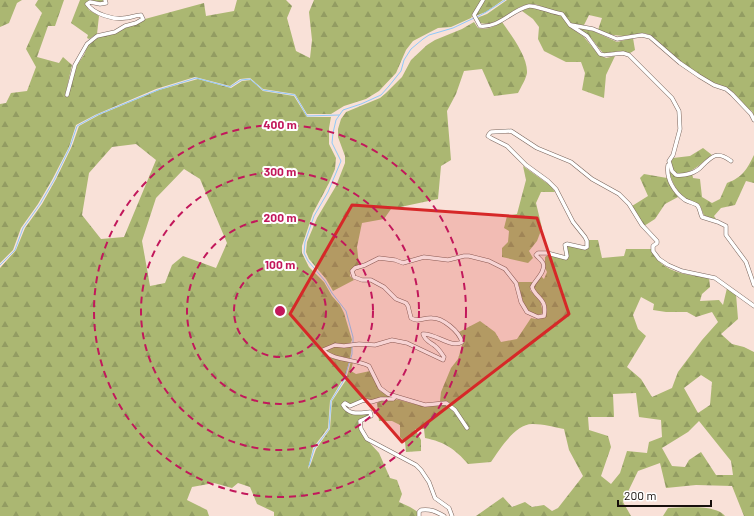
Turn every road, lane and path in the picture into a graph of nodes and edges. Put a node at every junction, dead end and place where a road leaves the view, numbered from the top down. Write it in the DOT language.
graph roads {
  1 [pos="105,0"];
  2 [pos="483,0"];
  3 [pos="570,25"];
  4 [pos="67,95"];
  5 [pos="754,120"];
  6 [pos="731,161"];
  7 [pos="669,162"];
  8 [pos="754,284"];
  9 [pos="754,306"];
  10 [pos="395,397"];
  11 [pos="467,428"];
  12 [pos="419,516"];
  13 [pos="444,516"];
  14 [pos="452,516"];
  1 -- 4 [label="street"];
  2 -- 3 [label="street"];
  3 -- 5 [label="street"];
  3 -- 7 [label="street"];
  6 -- 7 [label="street"];
  7 -- 8 [label="street"];
  9 -- 10 [label="street"];
  10 -- 11 [label="street"];
  10 -- 14 [label="street"];
  12 -- 13 [label="street"];
}
